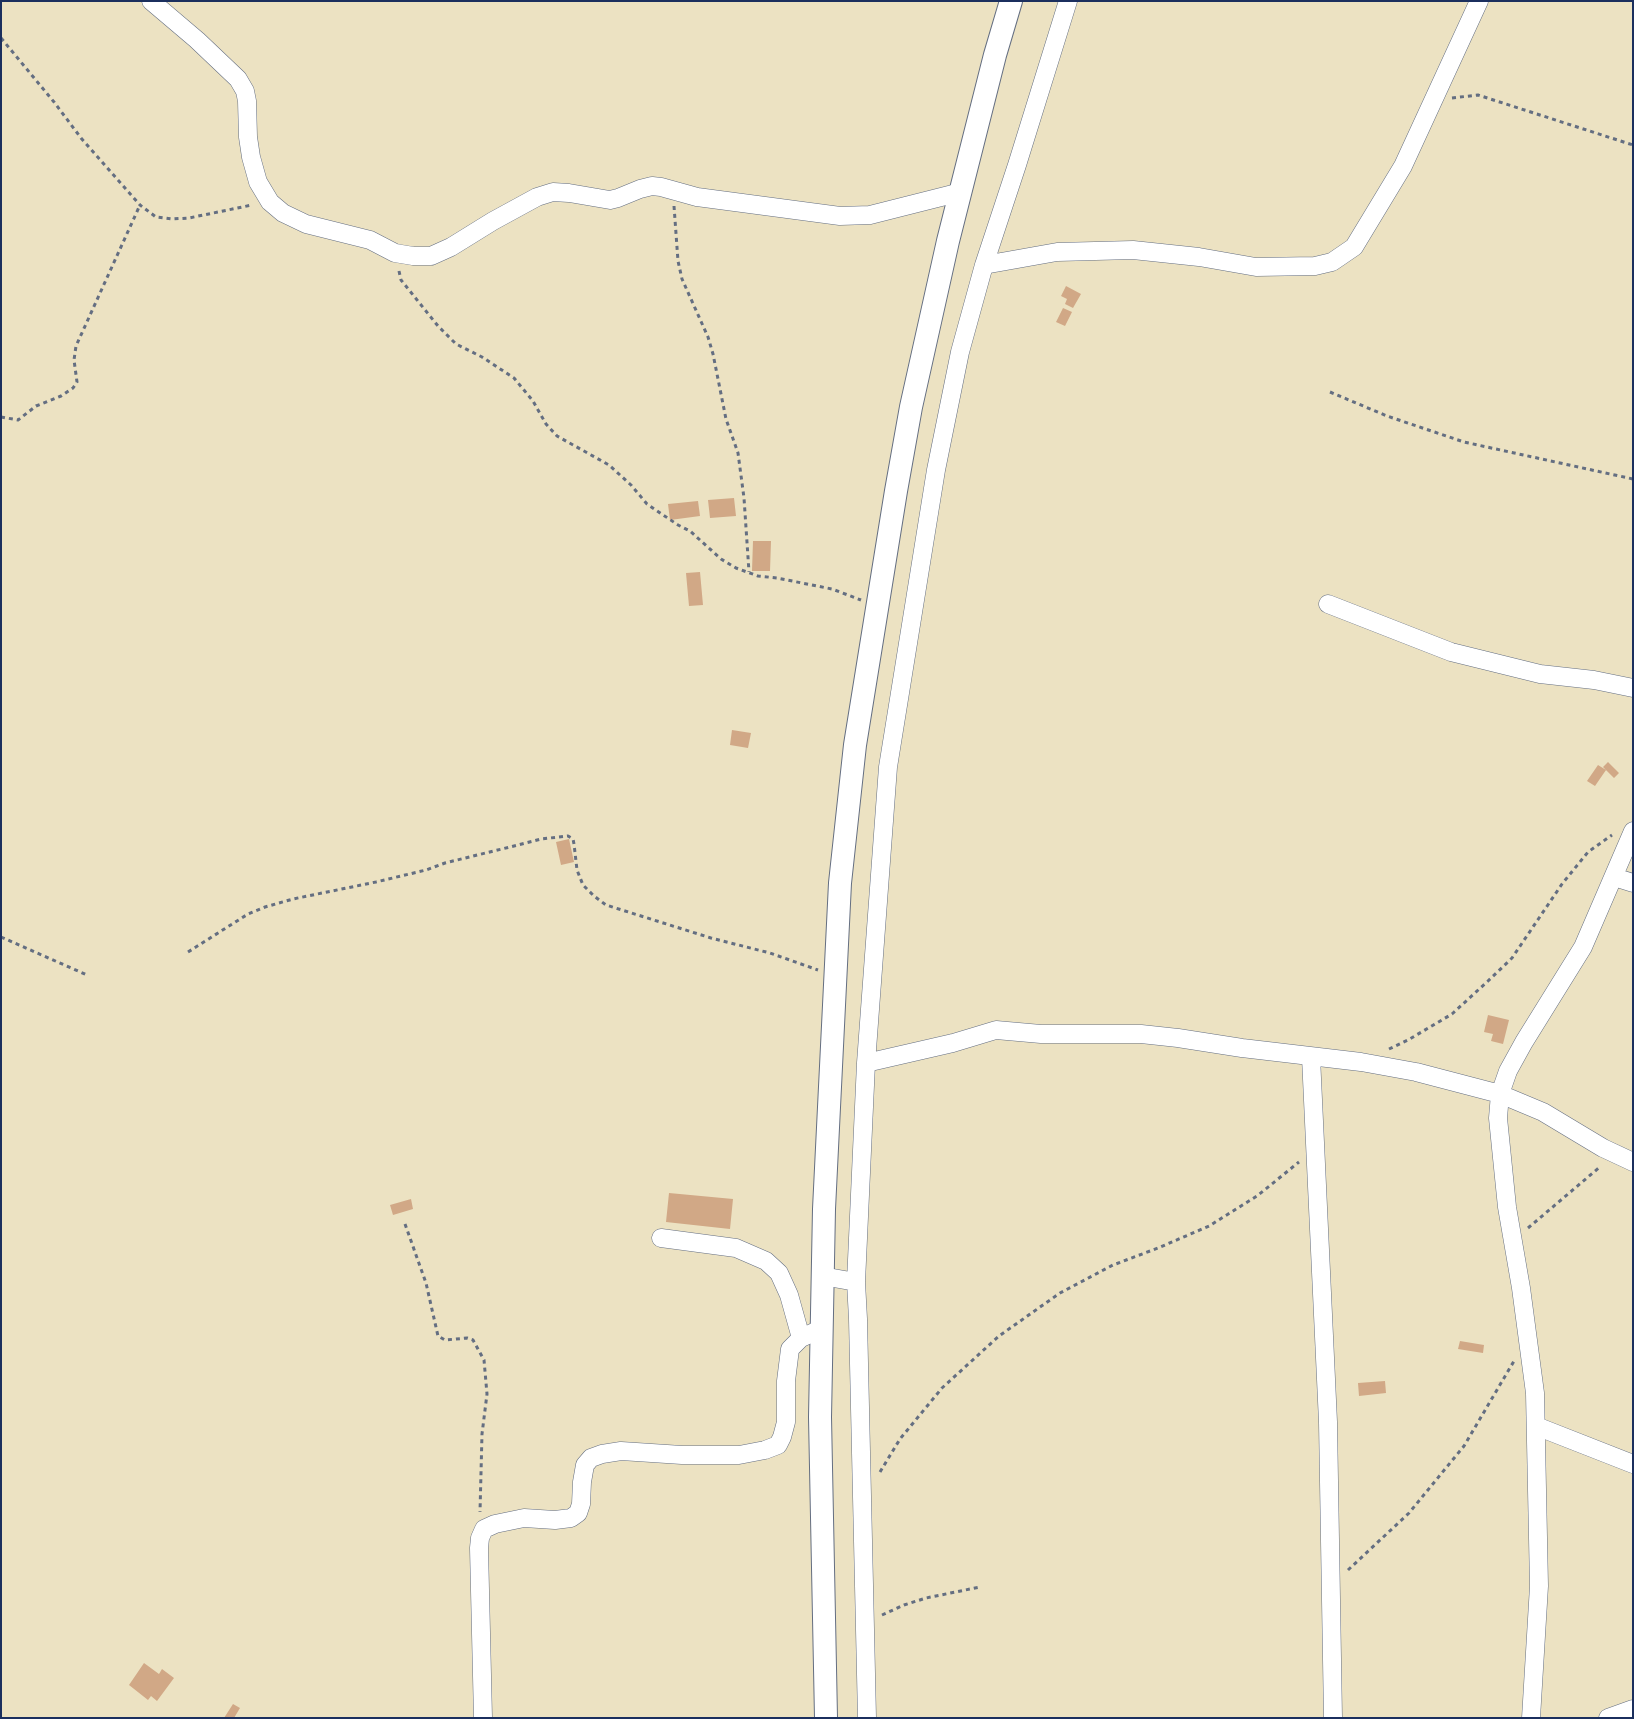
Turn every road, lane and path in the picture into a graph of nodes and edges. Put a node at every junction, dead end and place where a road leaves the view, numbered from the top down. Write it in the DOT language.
graph roads {
  1 [pos="151,1"];
  2 [pos="1011,1"];
  3 [pos="1068,1"];
  4 [pos="1479,1"];
  5 [pos="1,38"];
  6 [pos="1432,101"];
  7 [pos="1633,145"];
  8 [pos="671,189"];
  9 [pos="961,192"];
  10 [pos="270,202"];
  11 [pos="140,205"];
  12 [pos="395,253"];
  13 [pos="984,265"];
  14 [pos="1330,392"];
  15 [pos="1,417"];
  16 [pos="1633,479"];
  17 [pos="748,572"];
  18 [pos="1328,604"];
  19 [pos="878,606"];
  20 [pos="1633,688"];
  21 [pos="1626,831"];
  22 [pos="1614,877"];
  23 [pos="1633,883"];
  24 [pos="1,937"];
  25 [pos="188,952"];
  26 [pos="88,975"];
  27 [pos="835,976"];
  28 [pos="1311,1057"];
  29 [pos="1362,1062"];
  30 [pos="866,1063"];
  31 [pos="1500,1094"];
  32 [pos="1315,1149"];
  33 [pos="1615,1154"];
  34 [pos="1633,1162"];
  35 [pos="405,1224"];
  36 [pos="661,1238"];
  37 [pos="1513,1242"];
  38 [pos="822,1276"];
  39 [pos="856,1282"];
  40 [pos="811,1334"];
  41 [pos="1528,1336"];
  42 [pos="1536,1426"];
  43 [pos="1633,1464"];
  44 [pos="862,1500"];
  45 [pos="479,1520"];
  46 [pos="980,1586"];
  47 [pos="1331,1586"];
  48 [pos="865,1622"];
  49 [pos="1633,1708"];
  50 [pos="483,1718"];
  51 [pos="826,1718"];
  52 [pos="867,1718"];
  53 [pos="1333,1718"];
  54 [pos="1531,1718"];
  55 [pos="1608,1718"];
  1 -- 10 [label="street"];
  2 -- 9 [label="main road"];
  3 -- 13 [label="street"];
  4 -- 6 [label="street"];
  5 -- 11 [label="path"];
  6 -- 7 [label="path"];
  6 -- 13 [label="street"];
  8 -- 9 [label="street"];
  8 -- 12 [label="street"];
  8 -- 17 [label="path"];
  9 -- 19 [label="main road"];
  10 -- 11 [label="path"];
  10 -- 12 [label="street"];
  11 -- 15 [label="path"];
  12 -- 17 [label="path"];
  13 -- 30 [label="street"];
  14 -- 16 [label="path"];
  17 -- 19 [label="path"];
  18 -- 20 [label="street"];
  19 -- 27 [label="main road"];
  21 -- 22 [label="street"];
  21 -- 29 [label="path"];
  22 -- 23 [label="street"];
  22 -- 31 [label="street"];
  24 -- 26 [label="path"];
  25 -- 27 [label="path"];
  27 -- 38 [label="main road"];
  28 -- 29 [label="street"];
  28 -- 30 [label="street"];
  28 -- 32 [label="street"];
  29 -- 31 [label="street"];
  30 -- 39 [label="street"];
  31 -- 33 [label="street"];
  31 -- 37 [label="street"];
  32 -- 44 [label="path"];
  32 -- 47 [label="street"];
  33 -- 34 [label="street"];
  33 -- 37 [label="path"];
  35 -- 45 [label="path"];
  36 -- 40 [label="street"];
  37 -- 41 [label="street"];
  38 -- 39 [label="street"];
  38 -- 40 [label="main road"];
  39 -- 44 [label="street"];
  40 -- 50 [label="street"];
  40 -- 51 [label="main road"];
  41 -- 42 [label="street"];
  41 -- 47 [label="path"];
  42 -- 43 [label="street"];
  42 -- 54 [label="street"];
  44 -- 48 [label="street"];
  46 -- 48 [label="path"];
  47 -- 53 [label="street"];
  48 -- 52 [label="street"];
  49 -- 55 [label="street"];
}
